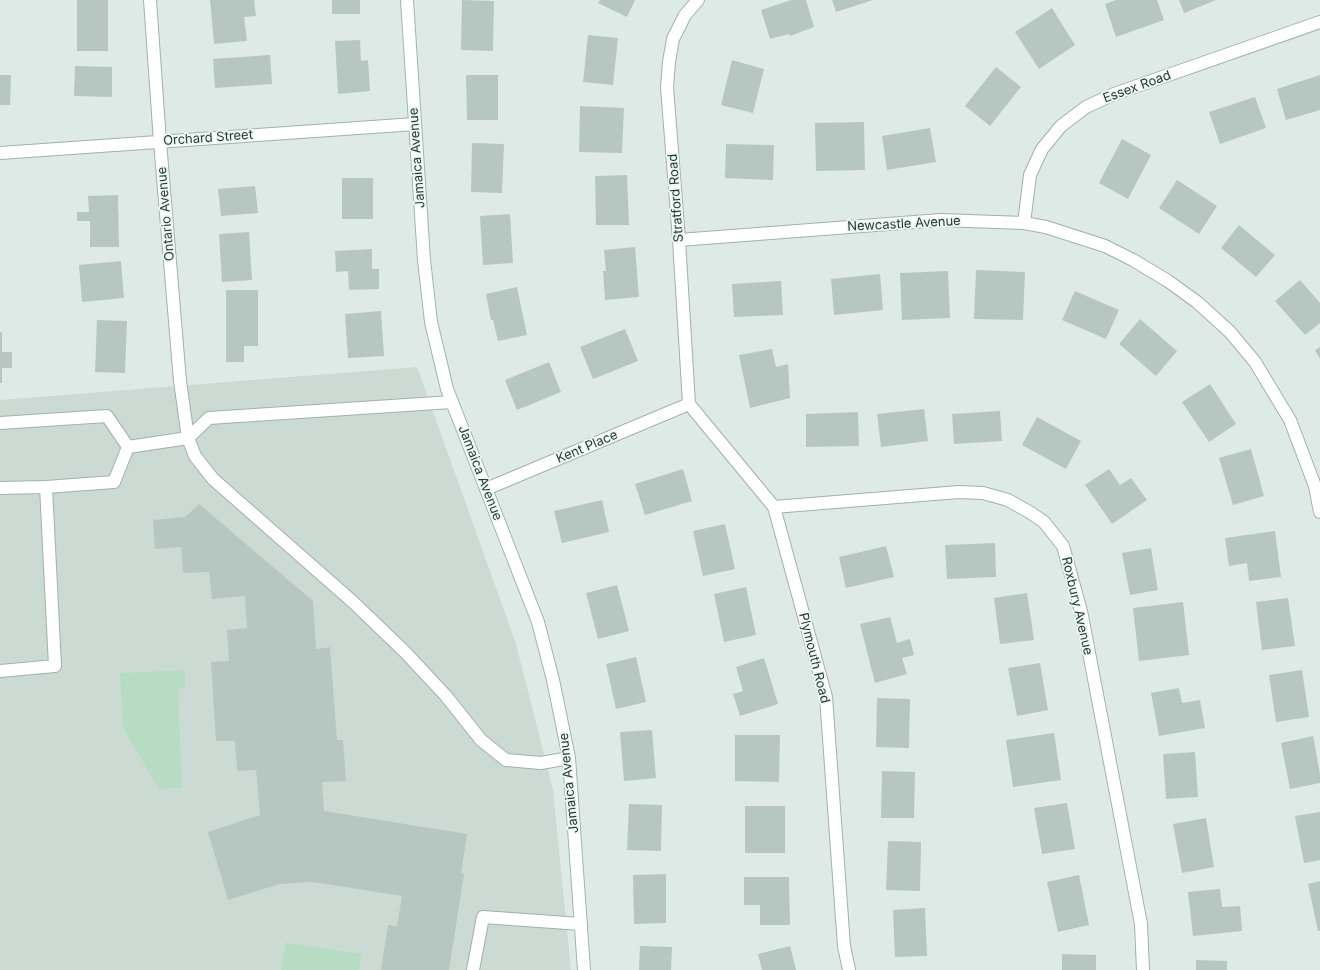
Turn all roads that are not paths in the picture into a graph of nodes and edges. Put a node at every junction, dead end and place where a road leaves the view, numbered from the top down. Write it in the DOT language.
graph roads {
  1 [pos="150,0"];
  2 [pos="407,0"];
  3 [pos="698,0"];
  4 [pos="1320,22"];
  5 [pos="415,124"];
  6 [pos="160,142"];
  7 [pos="0,153"];
  8 [pos="1024,223"];
  9 [pos="679,240"];
  10 [pos="452,402"];
  11 [pos="689,404"];
  12 [pos="0,422"];
  13 [pos="188,438"];
  14 [pos="128,447"];
  15 [pos="46,487"];
  16 [pos="0,488"];
  17 [pos="486,489"];
  18 [pos="774,507"];
  19 [pos="1320,512"];
  20 [pos="0,670"];
  21 [pos="569,758"];
  22 [pos="581,924"];
  23 [pos="473,970"];
  24 [pos="584,970"];
  25 [pos="848,970"];
  26 [pos="1143,970"];
  1 -- 6 [label="street, Ontario Avenue"];
  2 -- 5 [label="street, Jamaica Avenue"];
  3 -- 9 [label="street, Stratford Road"];
  4 -- 8 [label="street, Essex Road"];
  5 -- 6 [label="street, Orchard Street"];
  5 -- 10 [label="street, Jamaica Avenue"];
  6 -- 7 [label="street, Orchard Street"];
  6 -- 13 [label="street, Ontario Avenue"];
  8 -- 9 [label="street, Newcastle Avenue"];
  8 -- 19 [label="street, Newcastle Avenue"];
  9 -- 11 [label="street, Stratford Road"];
  10 -- 13 [label="street"];
  10 -- 17 [label="street, Jamaica Avenue"];
  11 -- 17 [label="street, Kent Place"];
  11 -- 18 [label="street, Plymouth Road"];
  12 -- 14 [label="street"];
  13 -- 14 [label="street"];
  13 -- 21 [label="street, Ontario Avenue"];
  14 -- 15 [label="street"];
  15 -- 16 [label="street"];
  15 -- 20 [label="street"];
  17 -- 21 [label="street, Jamaica Avenue"];
  18 -- 25 [label="street, Plymouth Road"];
  18 -- 26 [label="street, Roxbury Avenue"];
  21 -- 22 [label="street, Jamaica Avenue"];
  22 -- 23 [label="street"];
  22 -- 24 [label="street, Jamaica Avenue"];
}
